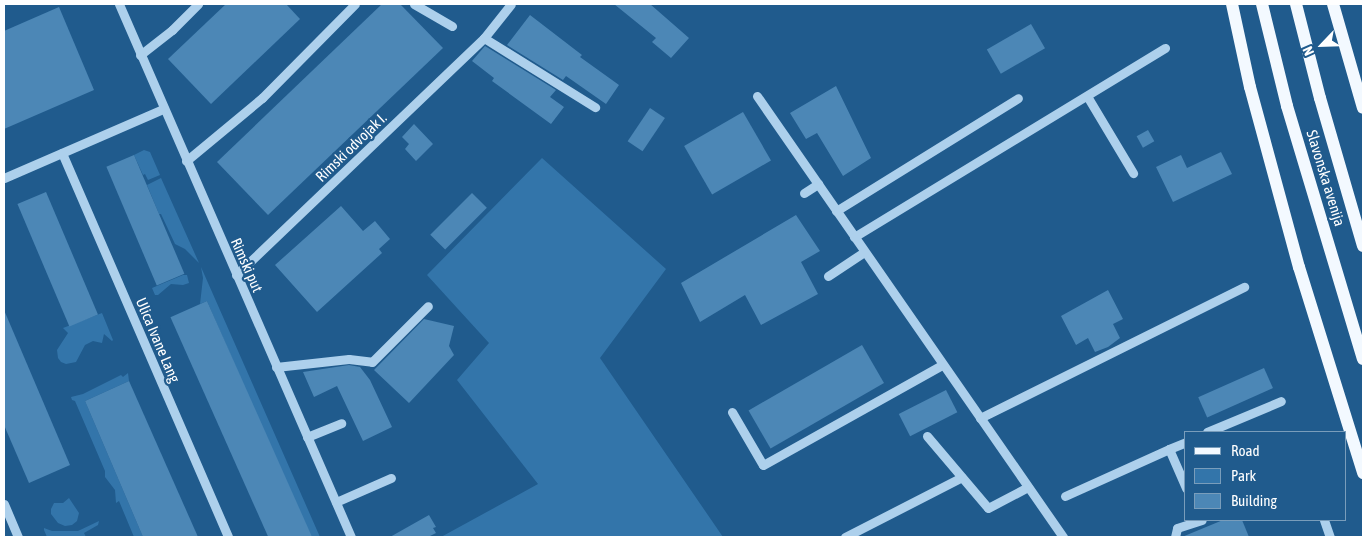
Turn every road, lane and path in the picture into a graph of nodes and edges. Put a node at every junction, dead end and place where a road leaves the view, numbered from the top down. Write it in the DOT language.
graph roads {
  1 [pos="119,4"];
  2 [pos="198,4"];
  3 [pos="355,4"];
  4 [pos="414,4"];
  5 [pos="512,4"];
  6 [pos="1232,4"];
  7 [pos="1262,4"];
  8 [pos="1296,4"];
  9 [pos="1333,4"];
  10 [pos="452,26"];
  11 [pos="484,38"];
  12 [pos="1165,48"];
  13 [pos="140,55"];
  14 [pos="757,96"];
  15 [pos="1087,96"];
  16 [pos="1018,98"];
  17 [pos="595,107"];
  18 [pos="1363,108"];
  19 [pos="163,109"];
  20 [pos="62,153"];
  21 [pos="186,161"];
  22 [pos="1133,173"];
  23 [pos="4,178"];
  24 [pos="818,184"];
  25 [pos="804,193"];
  26 [pos="836,211"];
  27 [pos="854,237"];
  28 [pos="1363,246"];
  29 [pos="864,252"];
  30 [pos="236,276"];
  31 [pos="828,276"];
  32 [pos="1244,287"];
  33 [pos="428,306"];
  34 [pos="1363,360"];
  35 [pos="942,365"];
  36 [pos="276,367"];
  37 [pos="1281,400"];
  38 [pos="732,412"];
  39 [pos="980,418"];
  40 [pos="341,423"];
  41 [pos="1209,431"];
  42 [pos="927,436"];
  43 [pos="307,437"];
  44 [pos="1184,443"];
  45 [pos="1169,449"];
  46 [pos="1363,473"];
  47 [pos="962,477"];
  48 [pos="390,478"];
  49 [pos="1184,483"];
  50 [pos="1028,487"];
  51 [pos="1065,496"];
  52 [pos="336,502"];
  53 [pos="4,504"];
  54 [pos="1197,521"];
  55 [pos="1324,521"];
  56 [pos="18,537"];
  57 [pos="228,537"];
  58 [pos="351,537"];
  59 [pos="846,537"];
  60 [pos="1062,537"];
  61 [pos="1175,537"];
  62 [pos="1330,537"];
  1 -- 13 [label="street, Rimski put"];
  2 -- 13 [label="street"];
  3 -- 21 [label="street"];
  4 -- 10 [label="street"];
  5 -- 11 [label="street, Rimski odvojak I."];
  6 -- 46 [label="main road"];
  7 -- 34 [label="main road, Slavonska avenija"];
  8 -- 28 [label="main road, Slavonska avenija"];
  9 -- 18 [label="main road"];
  11 -- 17 [label="street"];
  11 -- 30 [label="street, Rimski odvojak I."];
  12 -- 15 [label="street"];
  13 -- 19 [label="street, Rimski put"];
  14 -- 24 [label="street"];
  15 -- 22 [label="street"];
  15 -- 27 [label="street"];
  16 -- 26 [label="street"];
  19 -- 20 [label="street"];
  19 -- 21 [label="street, Rimski put"];
  20 -- 23 [label="street"];
  20 -- 57 [label="street, Ulica Ivane Lang"];
  21 -- 30 [label="street, Rimski put"];
  24 -- 25 [label="street"];
  24 -- 26 [label="street"];
  26 -- 27 [label="street"];
  27 -- 29 [label="street"];
  29 -- 31 [label="street"];
  29 -- 35 [label="street"];
  30 -- 36 [label="street, Rimski put"];
  32 -- 39 [label="street"];
  33 -- 36 [label="street"];
  35 -- 38 [label="street"];
  35 -- 39 [label="street"];
  36 -- 43 [label="street, Rimski put"];
  37 -- 41 [label="street"];
  39 -- 50 [label="street"];
  40 -- 43 [label="street"];
  42 -- 47 [label="street"];
  43 -- 52 [label="street, Rimski put"];
  44 -- 45 [label="street"];
  45 -- 49 [label="street"];
  45 -- 51 [label="street"];
  47 -- 50 [label="street"];
  47 -- 59 [label="street"];
  48 -- 52 [label="street"];
  50 -- 60 [label="street"];
  52 -- 58 [label="street, Rimski put"];
  53 -- 56 [label="street"];
  54 -- 61 [label="street"];
  55 -- 62 [label="street"];
}
